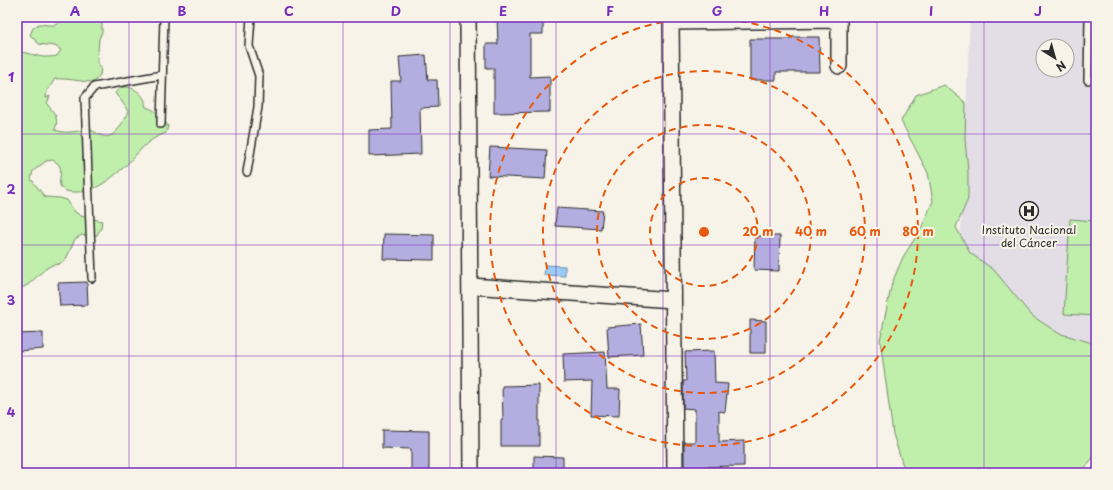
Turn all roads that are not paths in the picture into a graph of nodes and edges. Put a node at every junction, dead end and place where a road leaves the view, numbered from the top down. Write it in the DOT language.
graph roads {
  1 [pos="164,17"];
  2 [pos="251,17"];
  3 [pos="468,17"];
  4 [pos="1089,17"];
  5 [pos="671,19"];
  6 [pos="839,19"];
  7 [pos="839,66"];
  8 [pos="162,75"];
  9 [pos="1088,80"];
  10 [pos="161,124"];
  11 [pos="247,172"];
  12 [pos="92,278"];
  13 [pos="470,286"];
  14 [pos="673,300"];
  15 [pos="471,473"];
  16 [pos="675,473"];
  1 -- 8 [label="lane"];
  2 -- 11 [label="lane"];
  3 -- 13 [label="street"];
  4 -- 9 [label="lane"];
  5 -- 6 [label="street"];
  5 -- 14 [label="street"];
  6 -- 7 [label="street"];
  8 -- 10 [label="lane"];
  8 -- 12 [label="lane"];
  13 -- 14 [label="street"];
  13 -- 15 [label="street"];
  14 -- 16 [label="street"];
}
